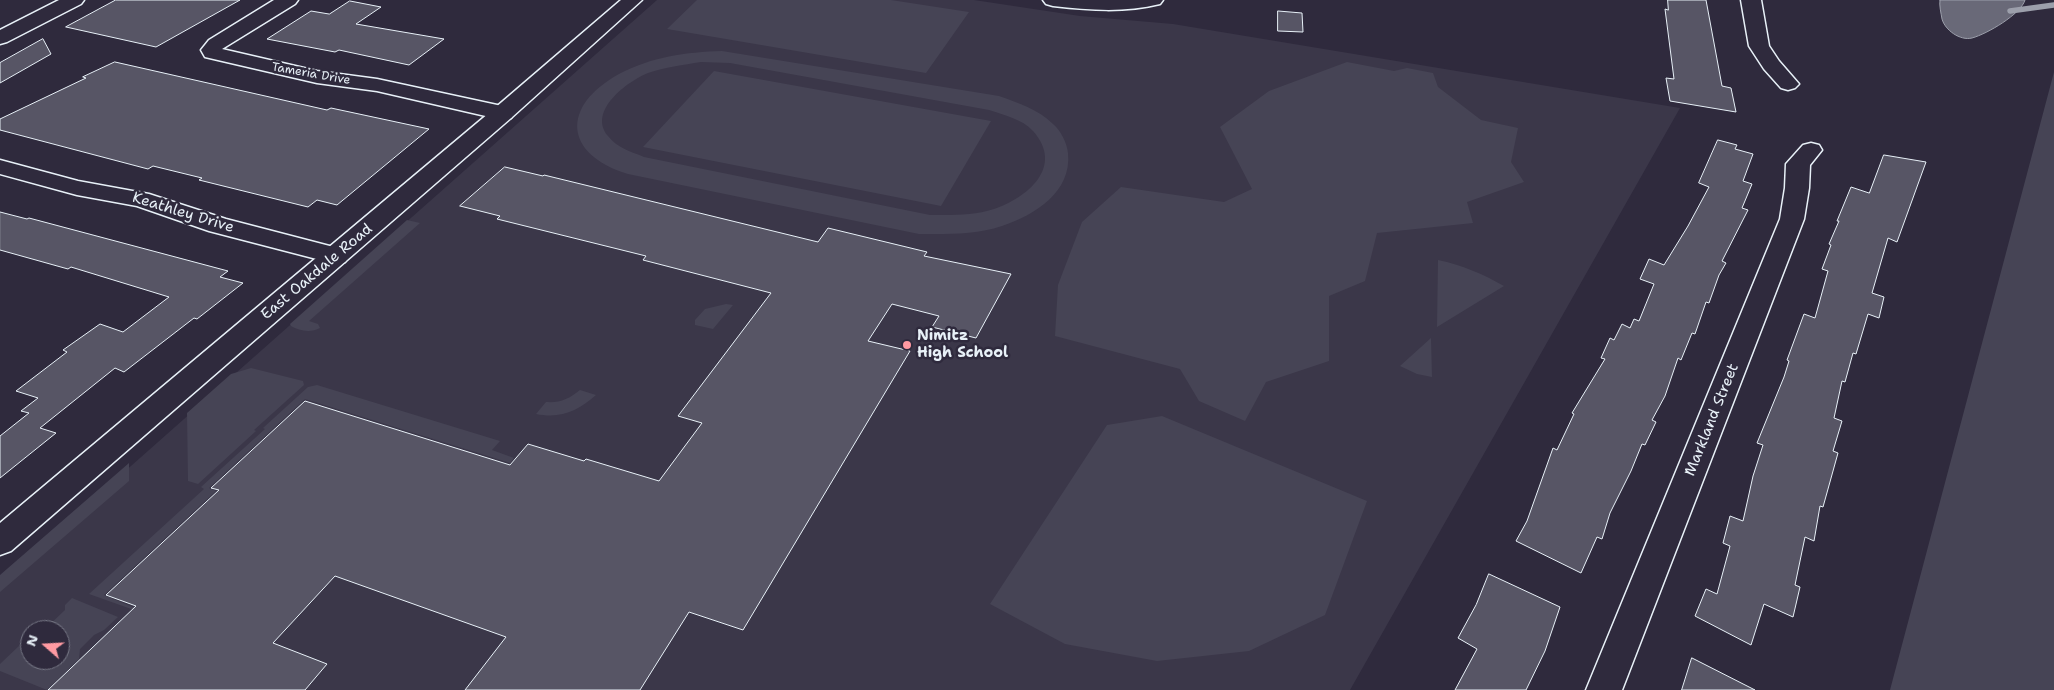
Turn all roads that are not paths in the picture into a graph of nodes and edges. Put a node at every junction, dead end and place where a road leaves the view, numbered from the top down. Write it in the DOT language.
graph roads {
  1 [pos="74,0"];
  2 [pos="288,0"];
  3 [pos="632,0"];
  4 [pos="1053,0"];
  5 [pos="1153,0"];
  6 [pos="1751,0"];
  7 [pos="0,38"];
  8 [pos="1788,84"];
  9 [pos="503,113"];
  10 [pos="1811,150"];
  11 [pos="0,167"];
  12 [pos="336,256"];
  13 [pos="0,542"];
  14 [pos="1604,690"];
  1 -- 7 [label="street"];
  2 -- 9 [label="street, Tameria Drive"];
  3 -- 9 [label="street, East Oakdale Road"];
  4 -- 5 [label="street"];
  6 -- 8 [label="street"];
  9 -- 12 [label="street, East Oakdale Road"];
  10 -- 14 [label="street, Markland Street"];
  11 -- 12 [label="street, Keathley Drive"];
  12 -- 13 [label="street, East Oakdale Road"];
}
